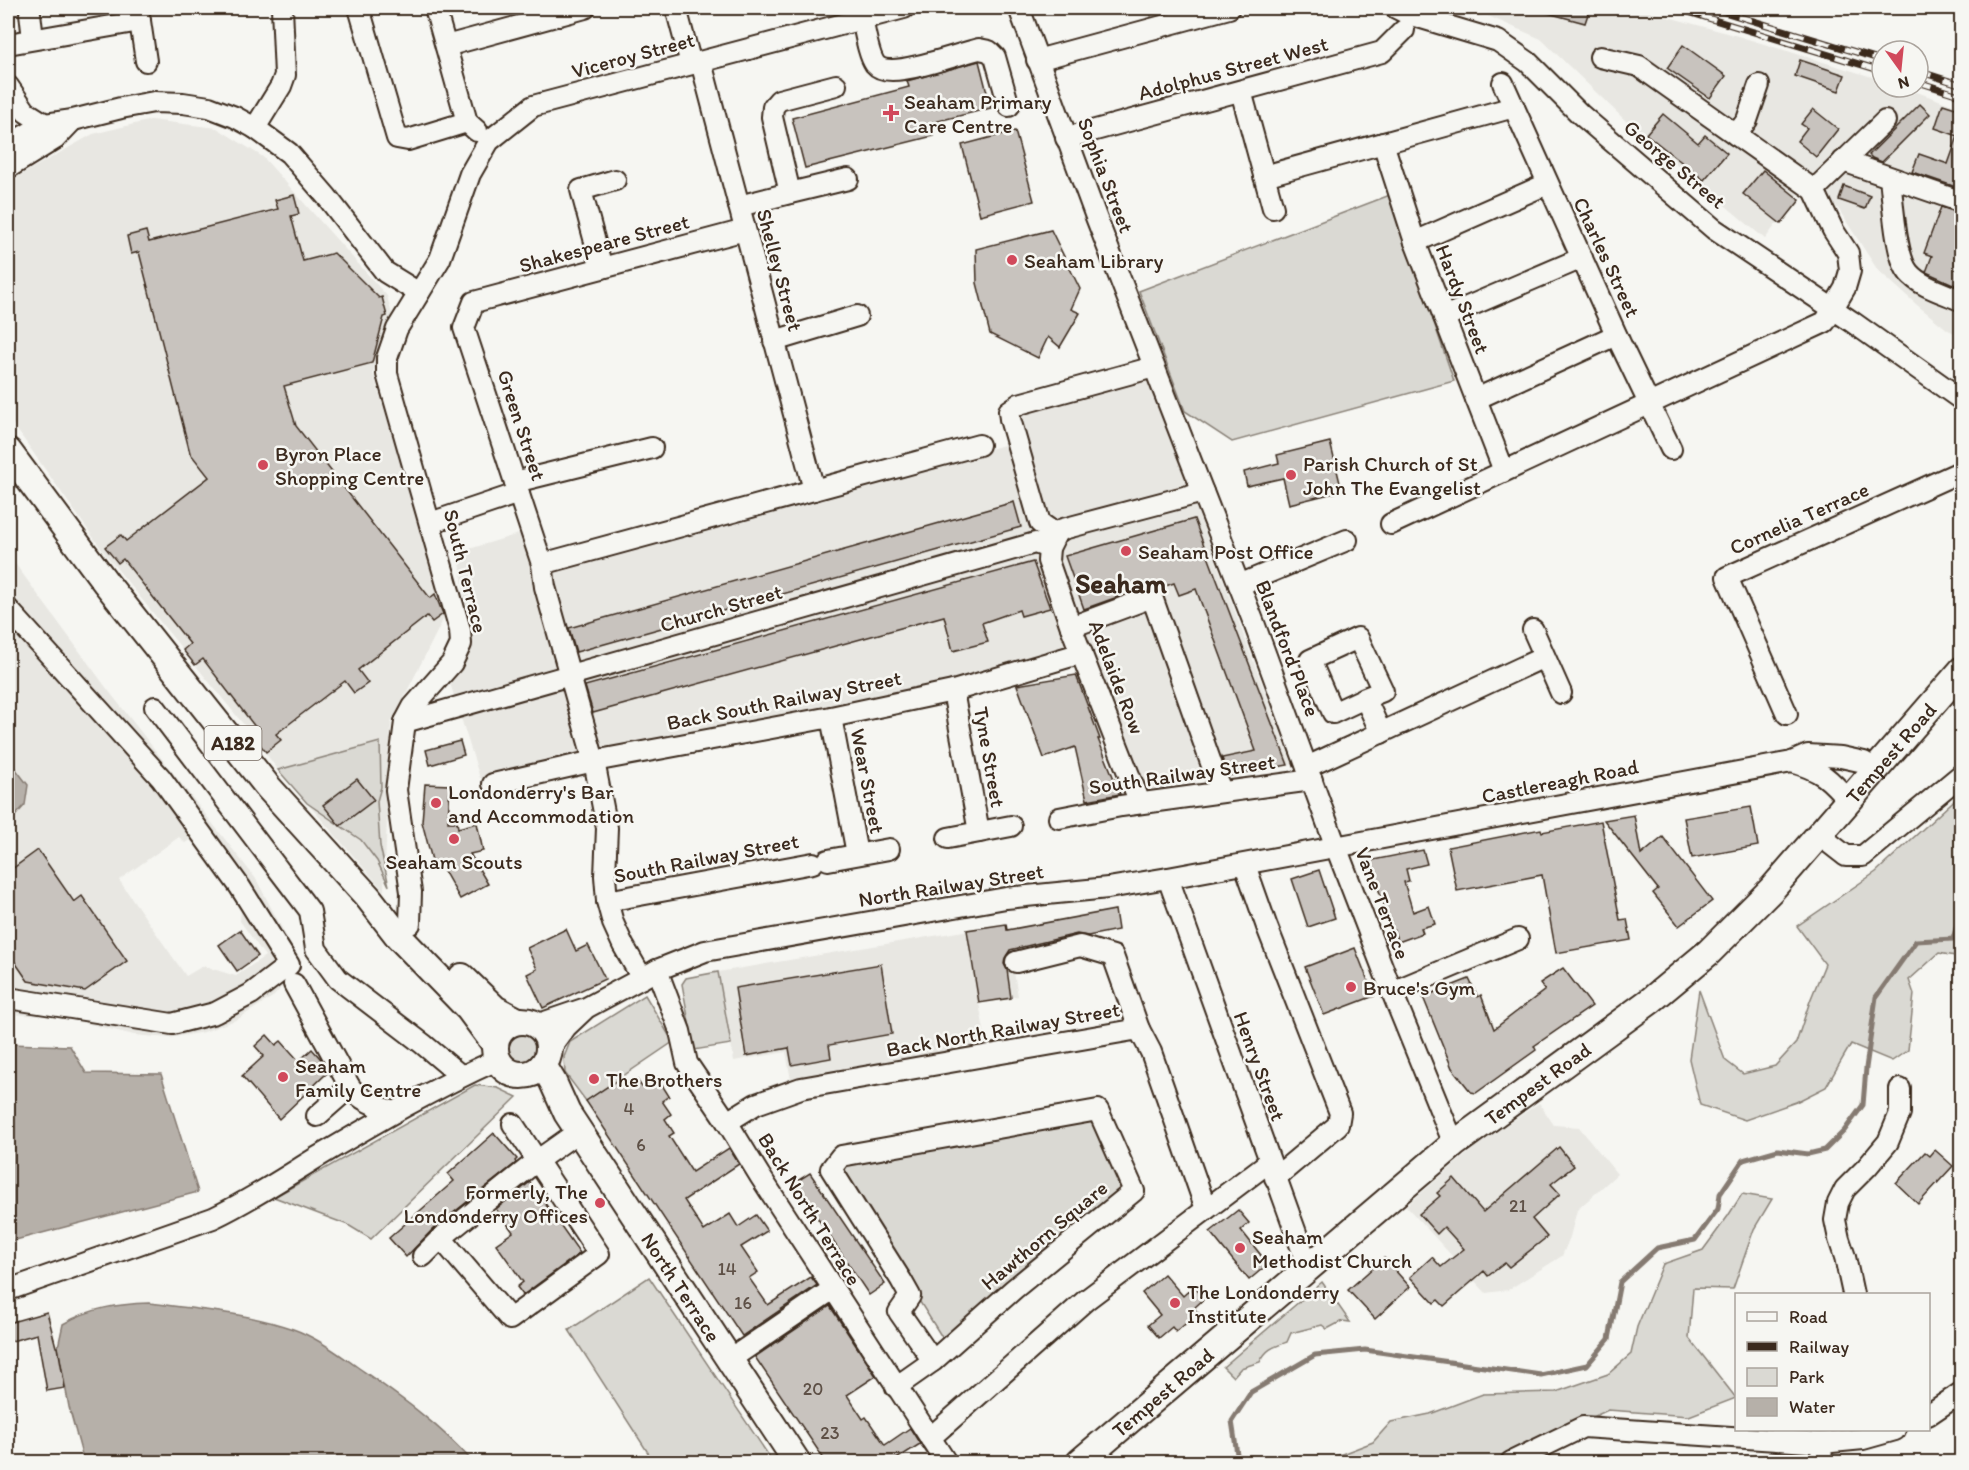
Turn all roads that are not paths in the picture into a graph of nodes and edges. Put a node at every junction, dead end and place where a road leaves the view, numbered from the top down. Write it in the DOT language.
graph roads {
  1 [pos="282,8"];
  2 [pos="359,8"];
  3 [pos="435,8"];
  4 [pos="585,8"];
  5 [pos="676,8"];
  6 [pos="904,8"];
  7 [pos="1019,8"];
  8 [pos="1229,8"];
  9 [pos="1396,8"];
  10 [pos="30,13"];
  11 [pos="139,14"];
  12 [pos="862,19"];
  13 [pos="1404,30"];
  14 [pos="33,39"];
  15 [pos="8,44"];
  16 [pos="446,46"];
  17 [pos="1600,57"];
  18 [pos="1037,60"];
  19 [pos="147,61"];
  20 [pos="696,63"];
  21 [pos="1503,83"];
  22 [pos="836,85"];
  23 [pos="1760,85"];
  24 [pos="8,86"];
  25 [pos="1242,91"];
  26 [pos="1009,106"];
  27 [pos="1514,107"];
  28 [pos="467,122"];
  29 [pos="1885,122"];
  30 [pos="255,128"];
  31 [pos="1736,135"];
  32 [pos="43,136"];
  33 [pos="1066,138"];
  34 [pos="489,141"];
  35 [pos="1383,143"];
  36 [pos="8,145"];
  37 [pos="1843,161"];
  38 [pos="8,168"];
  39 [pos="1264,176"];
  40 [pos="1890,178"];
  41 [pos="848,179"];
  42 [pos="615,180"];
  43 [pos="1547,184"];
  44 [pos="1814,190"];
  45 [pos="790,192"];
  46 [pos="1962,202"];
  47 [pos="739,206"];
  48 [pos="1273,208"];
  49 [pos="745,230"];
  50 [pos="1415,242"];
  51 [pos="1582,258"];
  52 [pos="602,268"];
  53 [pos="418,293"];
  54 [pos="1962,301"];
  55 [pos="474,302"];
  56 [pos="1833,309"];
  57 [pos="857,316"];
  58 [pos="1444,317"];
  59 [pos="1616,335"];
  60 [pos="774,341"];
  61 [pos="1154,367"];
  62 [pos="1476,399"];
  63 [pos="1962,400"];
  64 [pos="1648,404"];
  65 [pos="980,445"];
  66 [pos="652,448"];
  67 [pos="1671,449"];
  68 [pos="8,451"];
  69 [pos="1504,471"];
  70 [pos="1962,471"];
  71 [pos="517,488"];
  72 [pos="814,490"];
  73 [pos="1203,492"];
  74 [pos="430,523"];
  75 [pos="1391,524"];
  76 [pos="1347,540"];
  77 [pos="1052,541"];
  78 [pos="542,564"];
  79 [pos="1239,585"];
  80 [pos="8,609"];
  81 [pos="1071,627"];
  82 [pos="1533,630"];
  83 [pos="1082,653"];
  84 [pos="1544,657"];
  85 [pos="1962,670"];
  86 [pos="570,675"];
  87 [pos="953,691"];
  88 [pos="1561,693"];
  89 [pos="1365,698"];
  90 [pos="155,707"];
  91 [pos="1786,714"];
  92 [pos="831,717"];
  93 [pos="405,722"];
  94 [pos="1381,733"];
  95 [pos="1797,752"];
  96 [pos="594,761"];
  97 [pos="1876,771"];
  98 [pos="1962,774"];
  99 [pos="1313,782"];
  100 [pos="494,784"];
  101 [pos="1221,791"];
  102 [pos="1849,801"];
  103 [pos="1140,803"];
  104 [pos="1059,818"];
  105 [pos="1327,822"];
  106 [pos="1011,826"];
  107 [pos="979,832"];
  108 [pos="1819,835"];
  109 [pos="948,838"];
  110 [pos="1336,847"];
  111 [pos="889,849"];
  112 [pos="857,855"];
  113 [pos="1245,865"];
  114 [pos="1168,878"];
  115 [pos="369,897"];
  116 [pos="607,901"];
  117 [pos="410,924"];
  118 [pos="1518,939"];
  119 [pos="1016,962"];
  120 [pos="650,974"];
  121 [pos="294,984"];
  122 [pos="1392,992"];
  123 [pos="8,998"];
  124 [pos="586,1008"];
  125 [pos="527,1023"];
  126 [pos="1139,1029"];
  127 [pos="496,1052"];
  128 [pos="546,1057"];
  129 [pos="518,1075"];
  130 [pos="461,1076"];
  131 [pos="350,1087"];
  132 [pos="1900,1089"];
  133 [pos="394,1112"];
  134 [pos="317,1116"];
  135 [pos="573,1122"];
  136 [pos="727,1122"];
  137 [pos="513,1124"];
  138 [pos="1454,1144"];
  139 [pos="538,1160"];
  140 [pos="1272,1170"];
  141 [pos="1206,1209"];
  142 [pos="441,1238"];
  143 [pos="423,1256"];
  144 [pos="1309,1269"];
  145 [pos="833,1289"];
  146 [pos="8,1290"];
  147 [pos="1853,1293"];
  148 [pos="729,1360"];
  149 [pos="933,1361"];
  150 [pos="896,1387"];
  151 [pos="1962,1392"];
  152 [pos="1930,1414"];
  153 [pos="1891,1431"];
  154 [pos="930,1438"];
  155 [pos="1815,1438"];
  156 [pos="796,1462"];
  157 [pos="946,1462"];
  158 [pos="1080,1462"];
  159 [pos="1511,1462"];
  160 [pos="1821,1462"];
  1 -- 30 [label="street"];
  2 -- 28 [label="street"];
  3 -- 16 [label="street"];
  4 -- 16 [label="street"];
  5 -- 20 [label="street, Shelley Street"];
  6 -- 12 [label="street, Viceroy Street"];
  7 -- 18 [label="street, Sophia Street"];
  8 -- 18 [label="street"];
  9 -- 56 [label="street, George Street"];
  10 -- 14 [label="street"];
  11 -- 14 [label="street"];
  11 -- 19 [label="street"];
  12 -- 20 [label="street, Viceroy Street"];
  12 -- 26 [label="street"];
  13 -- 25 [label="street, Adolphus Street West"];
  14 -- 15 [label="street"];
  16 -- 28 [label="street"];
  17 -- 31 [label="street"];
  18 -- 33 [label="street, Sophia Street"];
  20 -- 34 [label="street, Viceroy Street"];
  20 -- 47 [label="street, Shelley Street"];
  21 -- 27 [label="street, Charles Street"];
  22 -- 45 [label="street"];
  23 -- 31 [label="street"];
  24 -- 32 [label="street"];
  25 -- 33 [label="street, Adolphus Street West"];
  25 -- 39 [label="street"];
  27 -- 35 [label="street"];
  27 -- 43 [label="street, Charles Street"];
  28 -- 34 [label="street"];
  29 -- 37 [label="street"];
  30 -- 32 [label="street"];
  30 -- 53 [label="street"];
  31 -- 44 [label="street"];
  32 -- 36 [label="street"];
  32 -- 38 [label="street"];
  33 -- 61 [label="street, Sophia Street"];
  34 -- 53 [label="street, South Terrace"];
  35 -- 39 [label="street"];
  35 -- 50 [label="street, Hardy Street"];
  37 -- 40 [label="street"];
  37 -- 44 [label="street"];
  39 -- 48 [label="street"];
  40 -- 46 [label="street"];
  40 -- 54 [label="street"];
  41 -- 45 [label="street"];
  42 -- 52 [label="street"];
  43 -- 50 [label="street"];
  43 -- 51 [label="street, Charles Street"];
  44 -- 56 [label="street"];
  45 -- 47 [label="street"];
  47 -- 49 [label="street, Shelley Street"];
  49 -- 52 [label="street, Shakespeare Street"];
  49 -- 60 [label="street, Shelley Street"];
  50 -- 58 [label="street, Hardy Street"];
  51 -- 58 [label="street"];
  51 -- 59 [label="street, Charles Street"];
  52 -- 55 [label="street, Shakespeare Street"];
  53 -- 74 [label="street, South Terrace"];
  55 -- 71 [label="street, Green Street"];
  56 -- 63 [label="street, George Street"];
  56 -- 64 [label="street"];
  57 -- 60 [label="street"];
  58 -- 62 [label="street, Hardy Street"];
  59 -- 62 [label="street"];
  59 -- 64 [label="street, Charles Street"];
  60 -- 72 [label="street, Shelley Street"];
  61 -- 73 [label="street, Sophia Street"];
  61 -- 77 [label="street"];
  62 -- 69 [label="street, Hardy Street"];
  64 -- 67 [label="street, Charles Street"];
  64 -- 69 [label="street"];
  65 -- 72 [label="street"];
  66 -- 71 [label="street"];
  68 -- 115 [label="main road, A182"];
  69 -- 75 [label="street"];
  70 -- 91 [label="street, Cornelia Terrace"];
  71 -- 74 [label="street"];
  71 -- 78 [label="street, Green Street"];
  72 -- 78 [label="street"];
  73 -- 77 [label="street, Church Street"];
  73 -- 79 [label="street, Blandford Place"];
  74 -- 93 [label="street, South Terrace"];
  76 -- 79 [label="street"];
  77 -- 81 [label="street, Adelaide Row"];
  77 -- 86 [label="street, Church Street"];
  78 -- 86 [label="street, Green Street"];
  79 -- 99 [label="street, Blandford Place"];
  80 -- 123 [label="street"];
  81 -- 83 [label="street, Adelaide Row"];
  81 -- 101 [label="street"];
  82 -- 84 [label="street"];
  83 -- 87 [label="street, Back South Railway Street"];
  83 -- 103 [label="street, Adelaide Row"];
  84 -- 88 [label="street"];
  84 -- 94 [label="street, South Railway Street"];
  85 -- 97 [label="main road, Tempest Road"];
  86 -- 93 [label="street, Church Street"];
  86 -- 96 [label="street, Green Street"];
  87 -- 92 [label="street, Back South Railway Street"];
  87 -- 107 [label="street, Tyne Street"];
  89 -- 94 [label="street"];
  90 -- 130 [label="street"];
  92 -- 96 [label="street, Back South Railway Street"];
  92 -- 112 [label="street, Wear Street"];
  93 -- 117 [label="street, South Terrace"];
  94 -- 99 [label="street, South Railway Street"];
  95 -- 97 [label="street, Castlereagh Road"];
  95 -- 102 [label="street"];
  95 -- 110 [label="street, Castlereagh Road"];
  96 -- 100 [label="street, Back South Railway Street"];
  96 -- 116 [label="street, Back North Terrace"];
  97 -- 102 [label="main road, Tempest Road"];
  98 -- 108 [label="street"];
  99 -- 101 [label="street, South Railway Street"];
  99 -- 105 [label="street, Blandford Place"];
  101 -- 103 [label="street, South Railway Street"];
  102 -- 108 [label="main road, Tempest Road"];
  103 -- 104 [label="street, South Railway Street"];
  105 -- 110 [label="street, Vane Terrace"];
  106 -- 107 [label="street"];
  107 -- 109 [label="street"];
  108 -- 138 [label="main road, Tempest Road"];
  110 -- 113 [label="street, North Railway Street"];
  110 -- 122 [label="street, Vane Terrace"];
  111 -- 112 [label="street, South Railway Street"];
  112 -- 116 [label="street, South Railway Street"];
  113 -- 114 [label="street, North Railway Street"];
  113 -- 140 [label="street"];
  114 -- 120 [label="street, North Railway Street"];
  114 -- 140 [label="street, Henry Street"];
  115 -- 117 [label="main road, A182"];
  115 -- 127 [label="main road, A182"];
  116 -- 120 [label="street, Back North Terrace"];
  117 -- 125 [label="main road, A182"];
  118 -- 122 [label="street"];
  119 -- 126 [label="street"];
  120 -- 124 [label="street, North Railway Street"];
  120 -- 136 [label="street, Back North Terrace"];
  121 -- 131 [label="street"];
  122 -- 138 [label="street, Vane Terrace"];
  124 -- 125 [label="street, North Railway Street"];
  124 -- 128 [label="street, North Railway Street"];
  125 -- 127 [label="main road"];
  125 -- 128 [label="main road"];
  126 -- 136 [label="street, Back North Railway Street"];
  126 -- 141 [label="street, Back North Railway Street"];
  127 -- 129 [label="main road"];
  127 -- 130 [label="street"];
  128 -- 129 [label="main road"];
  128 -- 135 [label="main road, North Terrace"];
  129 -- 135 [label="main road, North Terrace"];
  130 -- 133 [label="street"];
  131 -- 133 [label="street"];
  131 -- 134 [label="street"];
  132 -- 147 [label="street"];
  133 -- 146 [label="street"];
  135 -- 139 [label="street"];
  135 -- 148 [label="main road, North Terrace"];
  136 -- 145 [label="street, Back North Terrace"];
  137 -- 139 [label="street"];
  138 -- 144 [label="main road, Tempest Road"];
  139 -- 142 [label="street"];
  139 -- 142 [label="street"];
  140 -- 141 [label="street"];
  140 -- 144 [label="street, Henry Street"];
  141 -- 154 [label="street"];
  142 -- 143 [label="street"];
  144 -- 158 [label="main road, Tempest Road"];
  145 -- 148 [label="street"];
  145 -- 150 [label="street, Back North Terrace"];
  148 -- 156 [label="main road, North Terrace"];
  149 -- 149 [label="street, Hawthorn Square"];
  149 -- 150 [label="street"];
  150 -- 154 [label="street, Back North Terrace"];
  151 -- 152 [label="street"];
  153 -- 155 [label="street"];
  154 -- 157 [label="street, Back North Terrace"];
  155 -- 159 [label="street"];
  155 -- 160 [label="street"];
}
